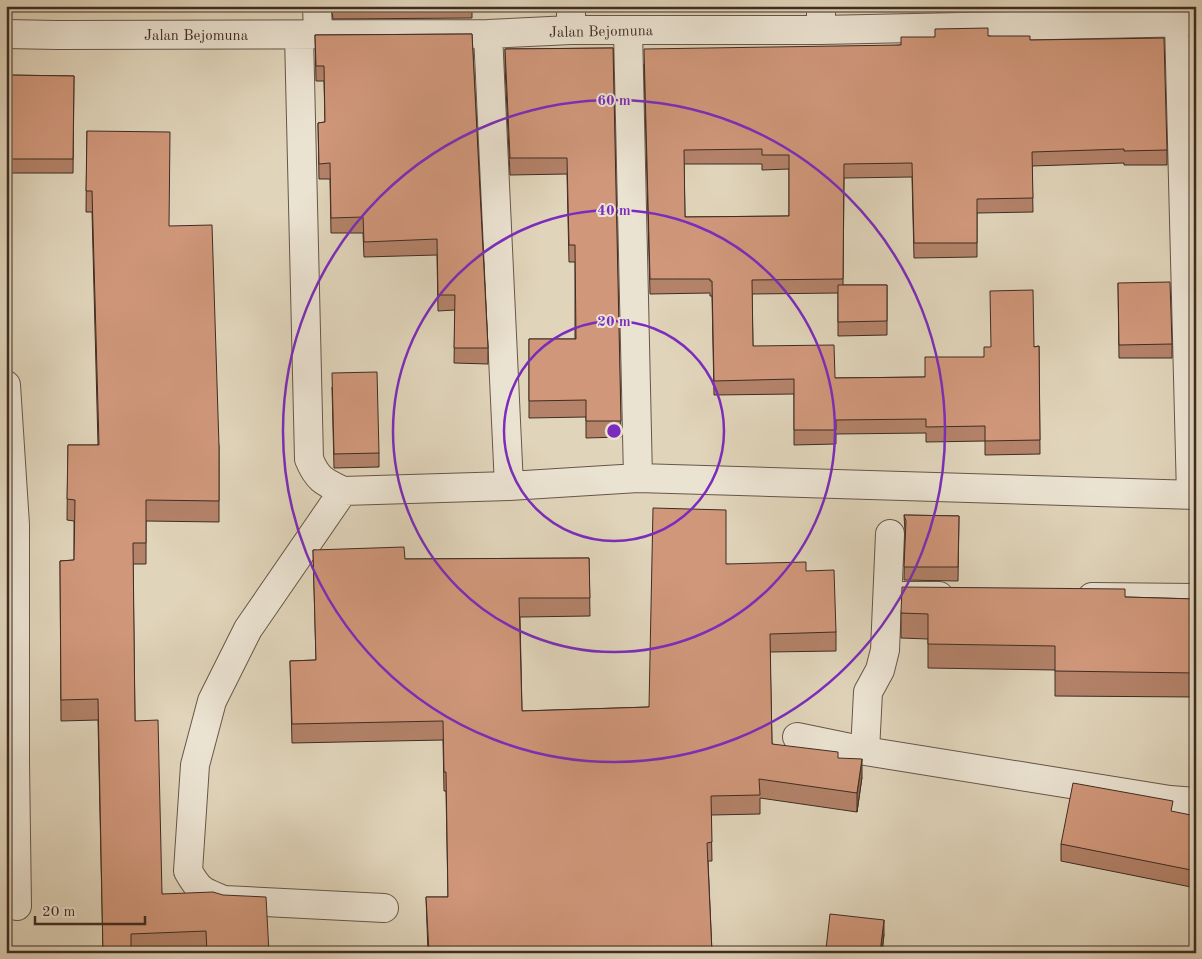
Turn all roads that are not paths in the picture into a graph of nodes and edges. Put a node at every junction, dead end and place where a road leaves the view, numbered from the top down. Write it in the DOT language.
graph roads {
  1 [pos="317,6"];
  2 [pos="1054,16"];
  3 [pos="914,17"];
  4 [pos="571,18"];
  5 [pos="821,18"];
  6 [pos="1188,23"];
  7 [pos="628,30"];
  8 [pos="6,34"];
  9 [pos="488,34"];
  10 [pos="308,35"];
  11 [pos="6,385"];
  12 [pos="638,478"];
  13 [pos="509,486"];
  14 [pos="343,491"];
  15 [pos="1193,495"];
  16 [pos="890,534"];
  17 [pos="888,596"];
  18 [pos="967,596"];
  19 [pos="1067,597"];
  20 [pos="1196,598"];
  21 [pos="797,736"];
  22 [pos="864,751"];
  23 [pos="1196,802"];
  24 [pos="17,906"];
  25 [pos="384,908"];
  1 -- 10 [label="street"];
  2 -- 3 [label="street, Jalan Bejomuna"];
  2 -- 6 [label="street, Jalan Bejomuna"];
  3 -- 5 [label="street, Jalan Bejomuna"];
  4 -- 7 [label="street, Jalan Bejomuna"];
  4 -- 9 [label="street, Jalan Bejomuna"];
  5 -- 7 [label="street, Jalan Bejomuna"];
  6 -- 15 [label="street"];
  7 -- 12 [label="street"];
  8 -- 10 [label="street, Jalan Bejomuna"];
  9 -- 10 [label="street, Jalan Bejomuna"];
  9 -- 13 [label="street"];
  10 -- 14 [label="street"];
  11 -- 24 [label="street"];
  12 -- 13 [label="street"];
  12 -- 15 [label="street"];
  13 -- 14 [label="street"];
  14 -- 25 [label="street"];
  16 -- 17 [label="street"];
  17 -- 18 [label="street"];
  17 -- 22 [label="street"];
  19 -- 20 [label="street"];
  21 -- 22 [label="street"];
  22 -- 23 [label="street"];
}
